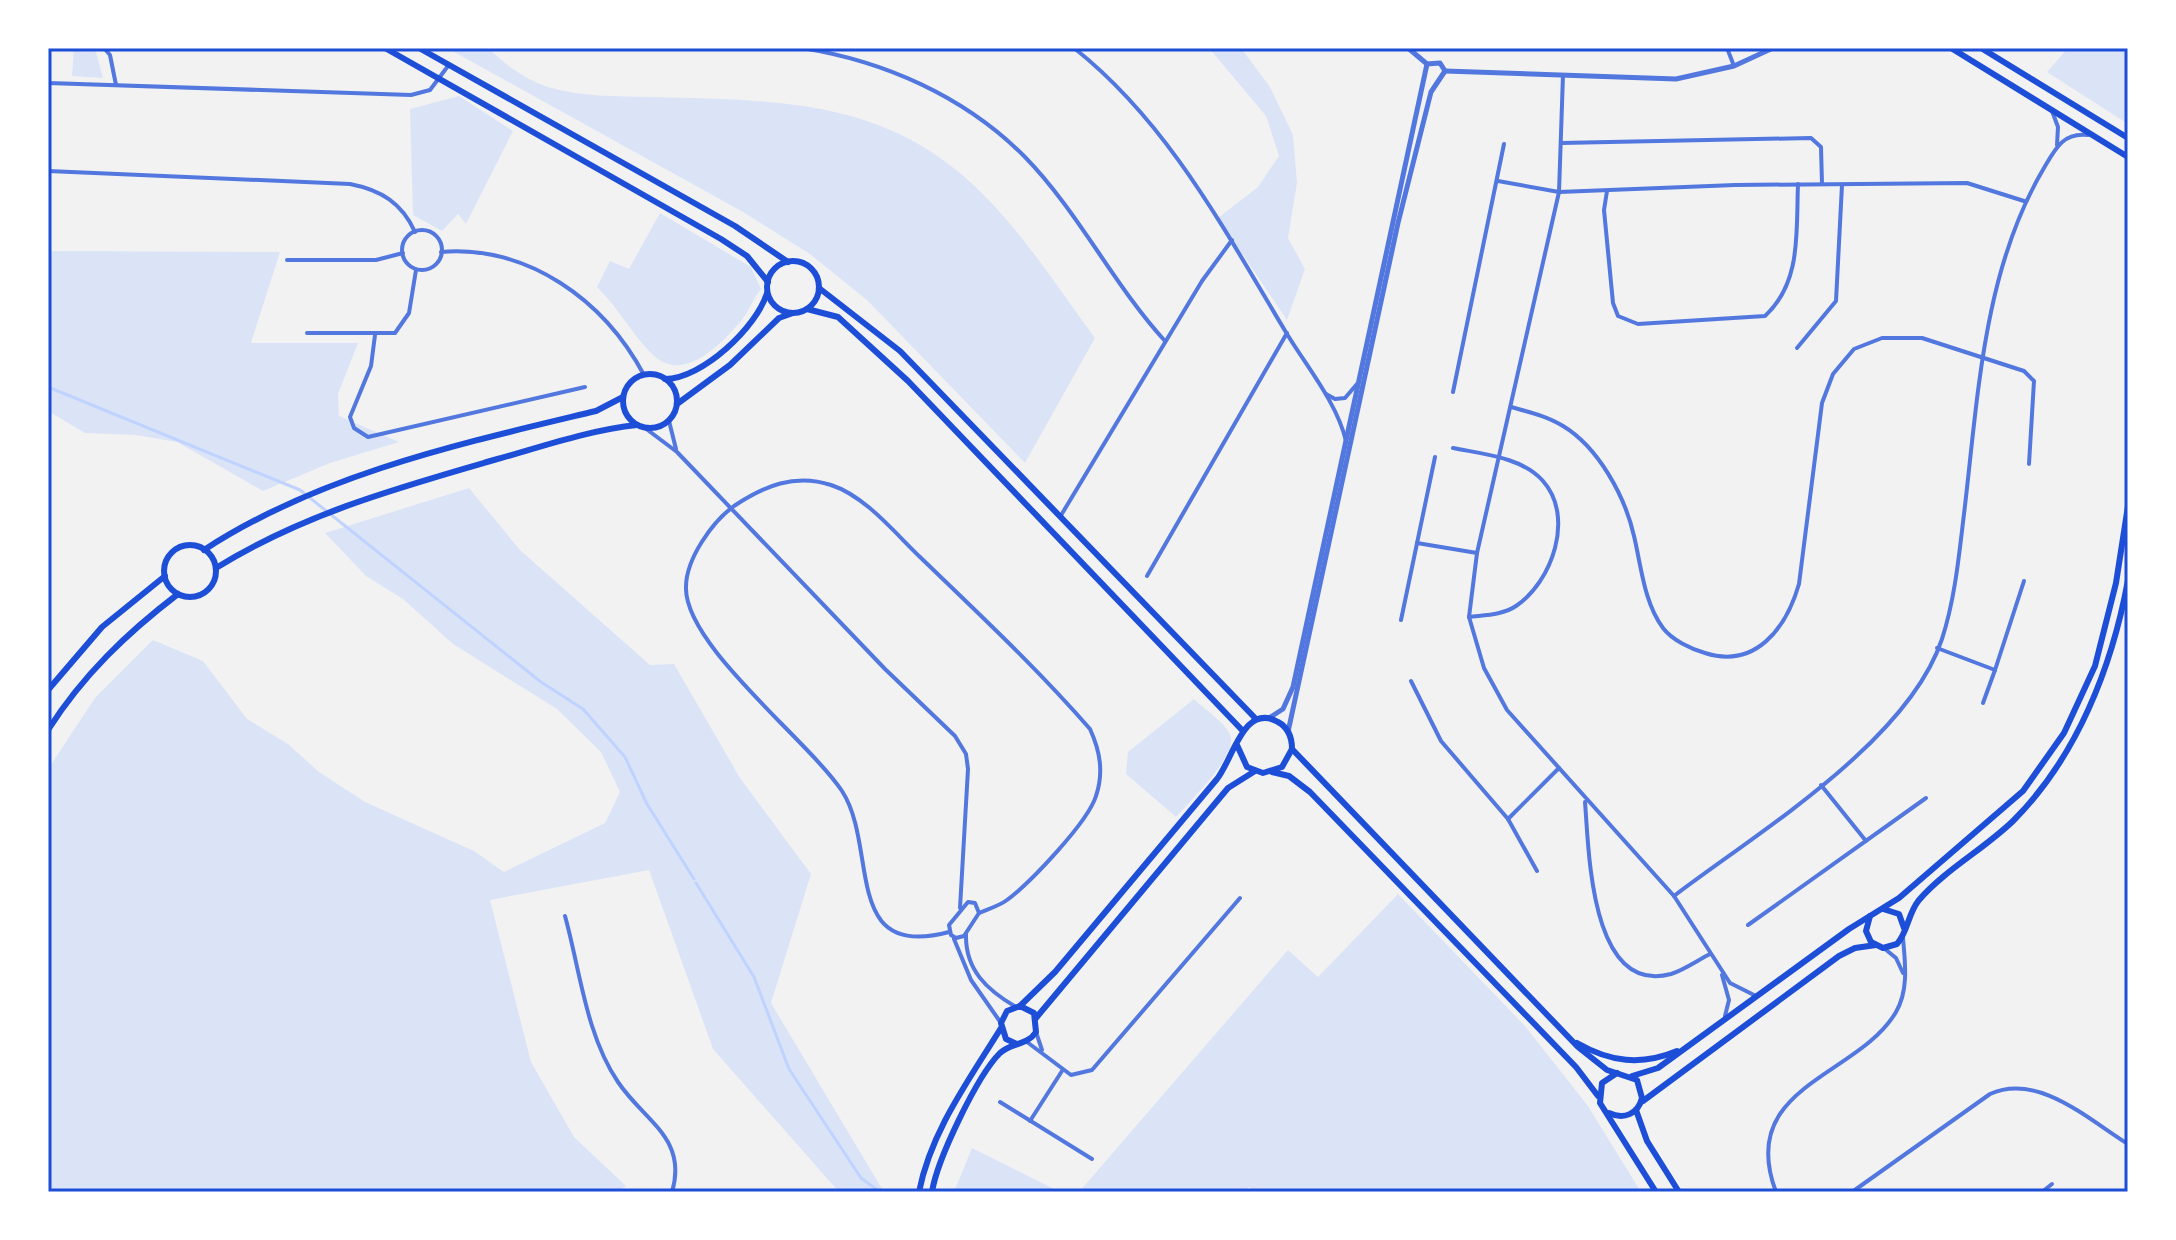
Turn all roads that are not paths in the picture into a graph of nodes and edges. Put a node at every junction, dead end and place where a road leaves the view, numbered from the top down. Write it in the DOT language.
graph roads {
  1 [pos="104,48"];
  2 [pos="385,48"];
  3 [pos="419,48"];
  4 [pos="802,48"];
  5 [pos="1074,48"];
  6 [pos="1408,48"];
  7 [pos="1727,48"];
  8 [pos="1773,48"];
  9 [pos="1951,48"];
  10 [pos="1981,48"];
  11 [pos="1427,64"];
  12 [pos="449,65"];
  13 [pos="1734,66"];
  14 [pos="1445,71"];
  15 [pos="1563,75"];
  16 [pos="1426,77"];
  17 [pos="440,78"];
  18 [pos="1438,81"];
  19 [pos="48,83"];
  20 [pos="116,85"];
  21 [pos="2051,110"];
  22 [pos="2092,135"];
  23 [pos="2128,138"];
  24 [pos="1561,143"];
  25 [pos="1504,144"];
  26 [pos="2056,148"];
  27 [pos="2128,157"];
  28 [pos="48,171"];
  29 [pos="1498,181"];
  30 [pos="1798,184"];
  31 [pos="1822,184"];
  32 [pos="1842,184"];
  33 [pos="1607,190"];
  34 [pos="1559,192"];
  35 [pos="2025,201"];
  36 [pos="415,232"];
  37 [pos="1232,240"];
  38 [pos="441,252"];
  39 [pos="403,253"];
  40 [pos="287,260"];
  41 [pos="788,262"];
  42 [pos="416,270"];
  43 [pos="768,282"];
  44 [pos="819,288"];
  45 [pos="767,290"];
  46 [pos="807,309"];
  47 [pos="793,313"];
  48 [pos="307,333"];
  49 [pos="1287,333"];
  50 [pos="375,335"];
  51 [pos="1165,341"];
  52 [pos="1797,348"];
  53 [pos="1983,356"];
  54 [pos="644,375"];
  55 [pos="665,379"];
  56 [pos="1358,383"];
  57 [pos="585,387"];
  58 [pos="1322,389"];
  59 [pos="1453,392"];
  60 [pos="623,397"];
  61 [pos="677,404"];
  62 [pos="1511,407"];
  63 [pos="669,421"];
  64 [pos="637,425"];
  65 [pos="645,428"];
  66 [pos="1346,441"];
  67 [pos="1453,448"];
  68 [pos="677,452"];
  69 [pos="1435,457"];
  70 [pos="1498,458"];
  71 [pos="2029,464"];
  72 [pos="2128,506"];
  73 [pos="731,508"];
  74 [pos="1060,517"];
  75 [pos="1417,543"];
  76 [pos="204,550"];
  77 [pos="1477,553"];
  78 [pos="216,568"];
  79 [pos="165,576"];
  80 [pos="1147,576"];
  81 [pos="2128,580"];
  82 [pos="2024,581"];
  83 [pos="178,594"];
  84 [pos="1469,617"];
  85 [pos="1401,620"];
  86 [pos="1937,648"];
  87 [pos="1995,670"];
  88 [pos="1411,681"];
  89 [pos="48,690"];
  90 [pos="1983,703"];
  91 [pos="1268,718"];
  92 [pos="1256,719"];
  93 [pos="48,730"];
  94 [pos="1242,730"];
  95 [pos="1288,732"];
  96 [pos="1237,745"];
  97 [pos="1292,749"];
  98 [pos="1559,768"];
  99 [pos="1255,771"];
  100 [pos="1272,772"];
  101 [pos="1821,785"];
  102 [pos="1926,798"];
  103 [pos="1584,799"];
  104 [pos="1508,819"];
  105 [pos="1866,841"];
  106 [pos="1537,871"];
  107 [pos="1674,896"];
  108 [pos="1240,898"];
  109 [pos="960,908"];
  110 [pos="1883,909"];
  111 [pos="979,913"];
  112 [pos="1871,914"];
  113 [pos="565,916"];
  114 [pos="1748,925"];
  115 [pos="967,933"];
  116 [pos="1904,933"];
  117 [pos="951,934"];
  118 [pos="1879,946"];
  119 [pos="1711,953"];
  120 [pos="1720,969"];
  121 [pos="1904,979"];
  122 [pos="1756,996"];
  123 [pos="1018,1007"];
  124 [pos="1036,1018"];
  125 [pos="1722,1021"];
  126 [pos="1001,1026"];
  127 [pos="1036,1032"];
  128 [pos="1569,1038"];
  129 [pos="1027,1042"];
  130 [pos="1017,1044"];
  131 [pos="1688,1047"];
  132 [pos="1045,1056"];
  133 [pos="1062,1071"];
  134 [pos="1618,1073"];
  135 [pos="1632,1076"];
  136 [pos="1598,1096"];
  137 [pos="1000,1102"];
  138 [pos="1638,1107"];
  139 [pos="1609,1113"];
  140 [pos="1030,1121"];
  141 [pos="2128,1144"];
  142 [pos="1092,1159"];
  143 [pos="2052,1184"];
  144 [pos="932,1188"];
  145 [pos="672,1192"];
  146 [pos="919,1192"];
  147 [pos="1656,1192"];
  148 [pos="1679,1192"];
  149 [pos="1776,1192"];
  150 [pos="1852,1192"];
  151 [pos="2042,1192"];
  1 -- 20 [label="street"];
  2 -- 17 [label="main road"];
  3 -- 12 [label="main road"];
  4 -- 51 [label="street"];
  5 -- 37 [label="street"];
  6 -- 11 [label="street"];
  7 -- 13 [label="street"];
  8 -- 13 [label="street"];
  9 -- 21 [label="main road"];
  10 -- 23 [label="main road"];
  11 -- 14 [label="street"];
  11 -- 16 [label="street"];
  12 -- 17 [label="street"];
  12 -- 41 [label="main road"];
  13 -- 15 [label="street"];
  14 -- 15 [label="street"];
  14 -- 18 [label="street"];
  15 -- 24 [label="street"];
  16 -- 18 [label="street"];
  16 -- 56 [label="street"];
  17 -- 20 [label="street"];
  17 -- 43 [label="main road"];
  18 -- 95 [label="street"];
  19 -- 20 [label="street"];
  21 -- 22 [label="main road"];
  21 -- 26 [label="street"];
  22 -- 26 [label="street"];
  22 -- 27 [label="main road"];
  24 -- 31 [label="street"];
  24 -- 34 [label="street"];
  25 -- 29 [label="street"];
  26 -- 35 [label="street"];
  28 -- 36 [label="street"];
  29 -- 34 [label="street"];
  29 -- 59 [label="street"];
  30 -- 31 [label="street"];
  30 -- 33 [label="street"];
  30 -- 33 [label="street"];
  31 -- 32 [label="street"];
  32 -- 35 [label="street"];
  32 -- 52 [label="street"];
  33 -- 34 [label="street"];
  34 -- 62 [label="street"];
  35 -- 53 [label="street"];
  36 -- 38 [label="street"];
  36 -- 39 [label="street"];
  37 -- 49 [label="street"];
  37 -- 51 [label="street"];
  38 -- 42 [label="street"];
  38 -- 54 [label="street"];
  39 -- 40 [label="street"];
  39 -- 42 [label="street"];
  41 -- 43 [label="main road"];
  41 -- 44 [label="main road"];
  42 -- 50 [label="street"];
  43 -- 45 [label="main road"];
  44 -- 46 [label="main road"];
  44 -- 74 [label="main road"];
  45 -- 47 [label="main road"];
  45 -- 55 [label="main road"];
  46 -- 47 [label="main road"];
  46 -- 94 [label="main road"];
  47 -- 61 [label="main road"];
  48 -- 50 [label="street"];
  49 -- 58 [label="street"];
  49 -- 80 [label="street"];
  50 -- 57 [label="street"];
  51 -- 74 [label="street"];
  53 -- 62 [label="street"];
  53 -- 71 [label="street"];
  53 -- 86 [label="street"];
  54 -- 55 [label="main road"];
  54 -- 60 [label="main road"];
  55 -- 61 [label="main road"];
  56 -- 58 [label="street"];
  56 -- 66 [label="street"];
  58 -- 66 [label="street"];
  60 -- 64 [label="main road"];
  60 -- 76 [label="main road"];
  61 -- 63 [label="main road"];
  62 -- 70 [label="street"];
  63 -- 65 [label="main road"];
  63 -- 68 [label="street"];
  64 -- 65 [label="main road"];
  64 -- 78 [label="main road"];
  65 -- 68 [label="street"];
  66 -- 91 [label="street"];
  67 -- 70 [label="street"];
  68 -- 73 [label="street"];
  69 -- 75 [label="street"];
  70 -- 77 [label="street"];
  70 -- 84 [label="street"];
  72 -- 110 [label="main road"];
  73 -- 109 [label="street"];
  73 -- 111 [label="street"];
  73 -- 117 [label="street"];
  74 -- 92 [label="main road"];
  75 -- 77 [label="street"];
  75 -- 85 [label="street"];
  76 -- 78 [label="main road"];
  76 -- 79 [label="main road"];
  77 -- 84 [label="street"];
  78 -- 83 [label="main road"];
  79 -- 83 [label="main road"];
  79 -- 89 [label="main road"];
  81 -- 116 [label="main road"];
  82 -- 87 [label="street"];
  83 -- 93 [label="main road"];
  84 -- 98 [label="street"];
  86 -- 87 [label="street"];
  86 -- 101 [label="street"];
  87 -- 90 [label="street"];
  88 -- 104 [label="street"];
  91 -- 92 [label="main road"];
  91 -- 95 [label="main road"];
  92 -- 94 [label="main road"];
  94 -- 96 [label="main road"];
  95 -- 97 [label="main road"];
  96 -- 99 [label="main road"];
  96 -- 123 [label="main road"];
  97 -- 100 [label="main road"];
  97 -- 128 [label="main road"];
  98 -- 103 [label="street"];
  98 -- 104 [label="street"];
  99 -- 100 [label="main road"];
  99 -- 124 [label="main road"];
  100 -- 136 [label="main road"];
  101 -- 105 [label="street"];
  101 -- 107 [label="street"];
  102 -- 105 [label="street"];
  103 -- 107 [label="street"];
  103 -- 119 [label="street"];
  104 -- 106 [label="street"];
  105 -- 114 [label="street"];
  107 -- 119 [label="street"];
  108 -- 133 [label="street"];
  109 -- 111 [label="street"];
  109 -- 117 [label="street"];
  110 -- 112 [label="main road"];
  110 -- 116 [label="main road"];
  111 -- 115 [label="street"];
  112 -- 118 [label="main road"];
  112 -- 122 [label="main road"];
  113 -- 145 [label="street"];
  115 -- 117 [label="street"];
  115 -- 123 [label="street"];
  116 -- 118 [label="main road"];
  116 -- 121 [label="street"];
  117 -- 126 [label="street"];
  118 -- 121 [label="street"];
  118 -- 138 [label="main road"];
  119 -- 120 [label="street"];
  120 -- 122 [label="street"];
  120 -- 125 [label="street"];
  121 -- 149 [label="street"];
  122 -- 125 [label="main road"];
  123 -- 124 [label="main road"];
  123 -- 126 [label="main road"];
  124 -- 127 [label="main road"];
  125 -- 131 [label="main road"];
  126 -- 130 [label="main road"];
  126 -- 146 [label="main road"];
  127 -- 129 [label="main road"];
  127 -- 132 [label="street"];
  128 -- 131 [label="main road"];
  128 -- 134 [label="main road"];
  129 -- 130 [label="main road"];
  129 -- 132 [label="street"];
  130 -- 144 [label="main road"];
  131 -- 135 [label="main road"];
  132 -- 133 [label="street"];
  133 -- 140 [label="street"];
  134 -- 135 [label="main road"];
  134 -- 136 [label="main road"];
  135 -- 138 [label="main road"];
  136 -- 139 [label="main road"];
  137 -- 140 [label="street"];
  138 -- 139 [label="main road"];
  138 -- 148 [label="main road"];
  139 -- 147 [label="main road"];
  140 -- 142 [label="street"];
  141 -- 150 [label="street"];
  143 -- 151 [label="street"];
}
